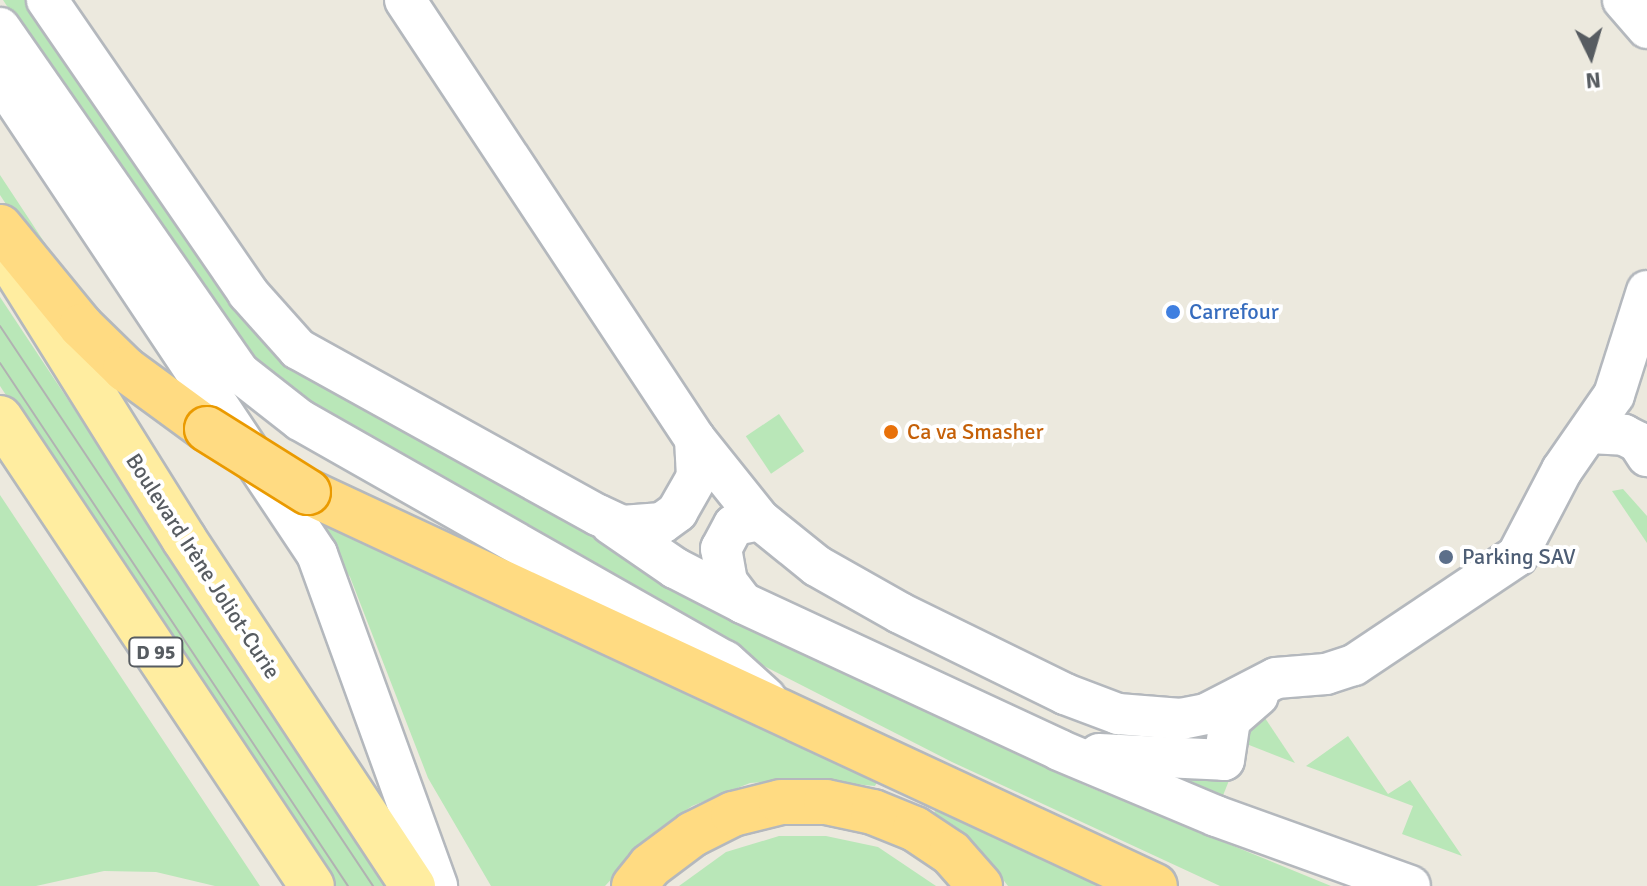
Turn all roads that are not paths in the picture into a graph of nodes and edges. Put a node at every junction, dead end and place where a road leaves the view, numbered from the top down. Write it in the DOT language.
graph roads {
  1 [pos="47,0"];
  2 [pos="405,0"];
  3 [pos="1623,0"];
  4 [pos="0,28"];
  5 [pos="1647,28"];
  6 [pos="0,78"];
  7 [pos="0,227"];
  8 [pos="0,242"];
  9 [pos="1647,291"];
  10 [pos="0,418"];
  11 [pos="1589,433"];
  12 [pos="695,439"];
  13 [pos="1647,456"];
  14 [pos="598,515"];
  15 [pos="760,520"];
  16 [pos="743,603"];
  17 [pos="1276,678"];
  18 [pos="778,709"];
  19 [pos="1059,750"];
  20 [pos="312,886"];
  21 [pos="413,886"];
  22 [pos="437,886"];
  23 [pos="634,886"];
  24 [pos="980,886"];
  25 [pos="1155,886"];
  26 [pos="1410,886"];
  1 -- 14 [label="street"];
  2 -- 12 [label="street"];
  3 -- 5 [label="street"];
  4 -- 18 [label="street"];
  6 -- 22 [label="street"];
  7 -- 18 [label="highway, bridge"];
  8 -- 21 [label="main road, Boulevard Irène Joliot-Curie"];
  9 -- 11 [label="street"];
  10 -- 20 [label="main road, D 95"];
  11 -- 13 [label="street"];
  11 -- 17 [label="street"];
  12 -- 14 [label="street"];
  12 -- 15 [label="street"];
  14 -- 16 [label="street"];
  15 -- 16 [label="street"];
  15 -- 17 [label="street"];
  16 -- 19 [label="street"];
  17 -- 19 [label="street"];
  18 -- 25 [label="highway"];
  19 -- 26 [label="street"];
  23 -- 24 [label="highway"];
}
